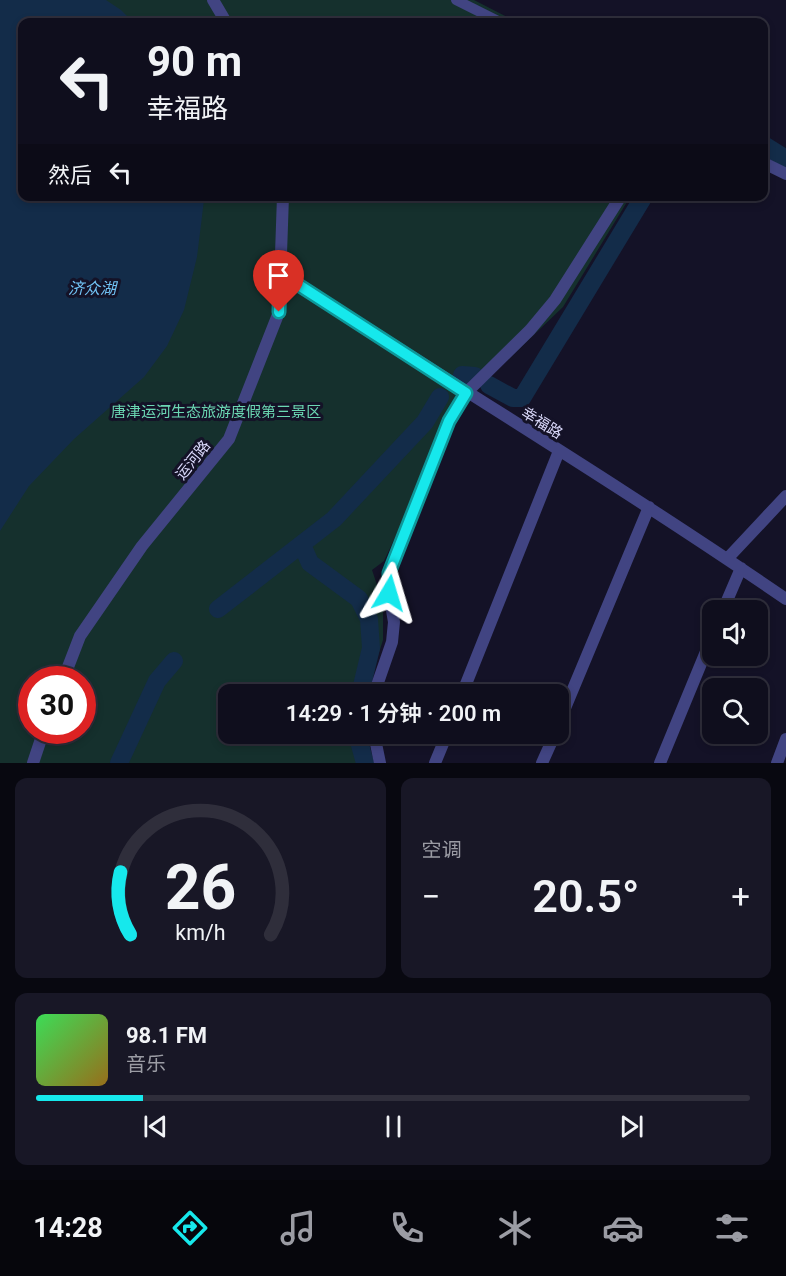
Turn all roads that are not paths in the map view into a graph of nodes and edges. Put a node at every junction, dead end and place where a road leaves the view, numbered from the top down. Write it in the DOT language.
graph roads {
  1 [pos="213,0"];
  2 [pos="456,0"];
  3 [pos="224,18"];
  4 [pos="492,18"];
  5 [pos="768,165"];
  6 [pos="786,174"];
  7 [pos="283,201"];
  8 [pos="618,201"];
  9 [pos="280,273"];
  10 [pos="466,393"];
  11 [pos="559,451"];
  12 [pos="786,496"];
  13 [pos="648,507"];
  14 [pos="728,559"];
  15 [pos="741,568"];
  16 [pos="786,599"];
  17 [pos="727,600"];
  18 [pos="702,660"];
  19 [pos="68,666"];
  20 [pos="377,684"];
  21 [pos="466,684"];
  22 [pos="569,698"];
  23 [pos="786,739"];
  24 [pos="39,744"];
  25 [pos="376,744"];
  26 [pos="443,744"];
  27 [pos="551,744"];
  28 [pos="33,763"];
  29 [pos="380,763"];
  30 [pos="435,763"];
  31 [pos="542,763"];
  32 [pos="660,763"];
  33 [pos="777,763"];
  1 -- 3 [label="street"];
  2 -- 4 [label="lane"];
  5 -- 6 [label="street"];
  7 -- 9 [label="street, 运河路"];
  8 -- 10 [label="street"];
  9 -- 10 [label="street, 幸福路"];
  9 -- 19 [label="street, 运河路"];
  10 -- 11 [label="street, 幸福路"];
  10 -- 20 [label="street"];
  11 -- 13 [label="street, 幸福路"];
  11 -- 21 [label="street"];
  12 -- 14 [label="street"];
  13 -- 14 [label="street, 幸福路"];
  13 -- 22 [label="street"];
  14 -- 15 [label="street, 幸福路"];
  15 -- 16 [label="street, 幸福路"];
  15 -- 17 [label="street"];
  18 -- 32 [label="street"];
  23 -- 33 [label="street"];
  24 -- 28 [label="street"];
  25 -- 29 [label="street"];
  26 -- 30 [label="street"];
  27 -- 31 [label="street"];
}
